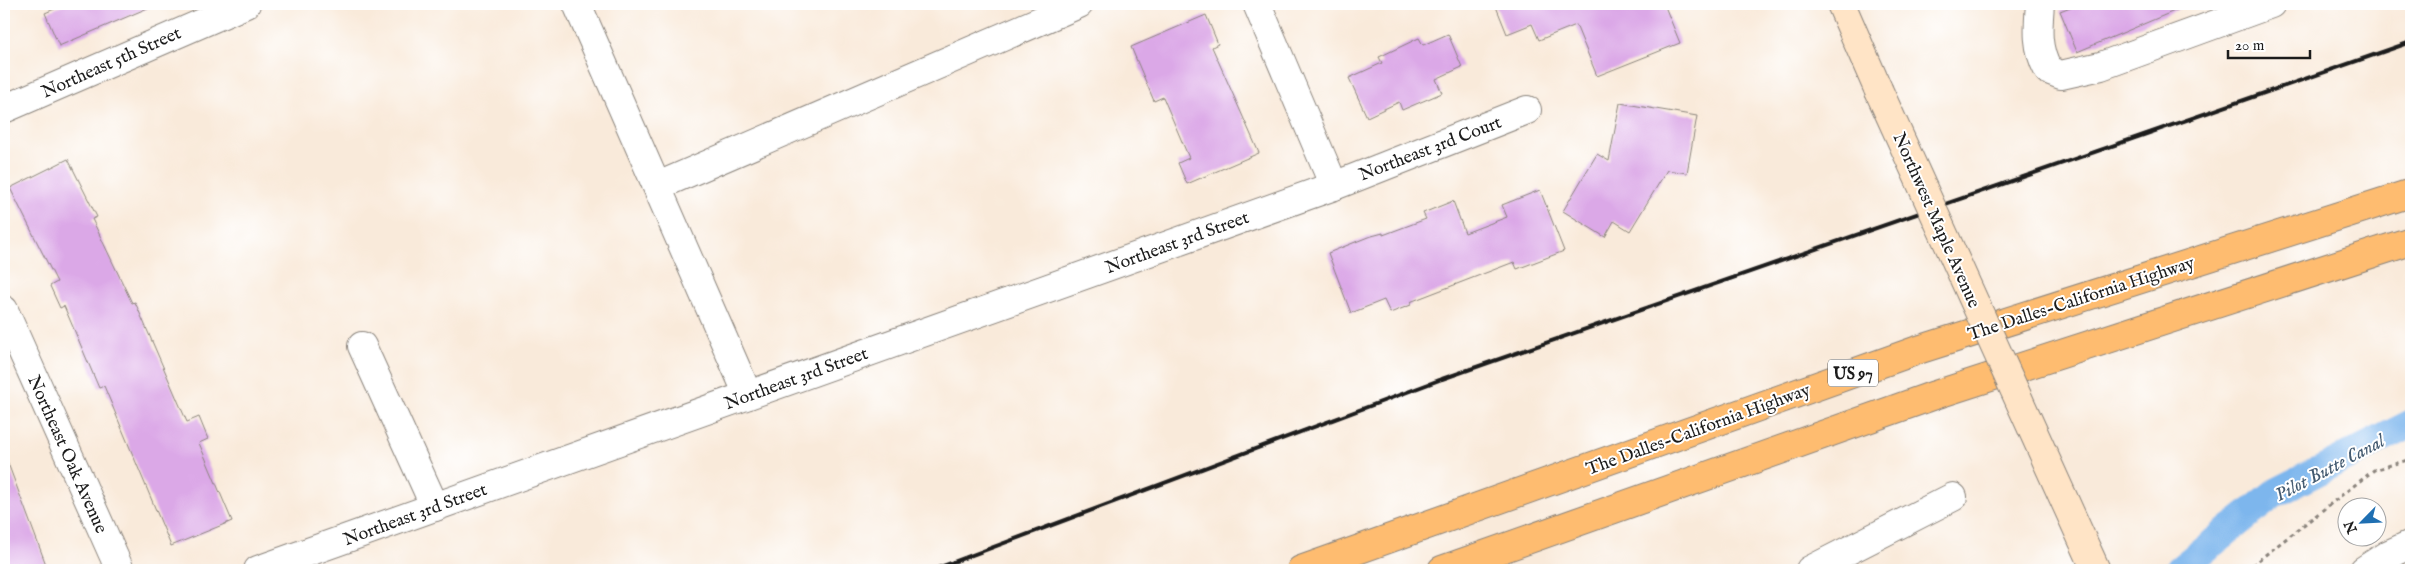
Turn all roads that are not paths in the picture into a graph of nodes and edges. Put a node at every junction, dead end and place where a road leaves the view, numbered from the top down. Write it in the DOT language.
graph roads {
  1 [pos="246,4"];
  2 [pos="576,4"];
  3 [pos="1079,4"];
  4 [pos="1257,4"];
  5 [pos="1841,4"];
  6 [pos="2040,4"];
  7 [pos="2271,4"];
  8 [pos="4,109"];
  9 [pos="1527,110"];
  10 [pos="658,186"];
  11 [pos="1334,186"];
  12 [pos="2411,193"];
  13 [pos="2411,241"];
  14 [pos="4,310"];
  15 [pos="362,346"];
  16 [pos="748,395"];
  17 [pos="1953,497"];
  18 [pos="435,507"];
  19 [pos="2398,556"];
  20 [pos="120,570"];
  21 [pos="258,570"];
  22 [pos="1301,570"];
  23 [pos="1442,570"];
  24 [pos="1810,570"];
  25 [pos="2096,570"];
  26 [pos="2364,570"];
  1 -- 8 [label="street, Northeast 5th Street"];
  2 -- 10 [label="street"];
  3 -- 10 [label="street"];
  4 -- 11 [label="street"];
  5 -- 25 [label="main road, Northwest Maple Avenue, bridge"];
  6 -- 7 [label="street"];
  9 -- 11 [label="street, Northeast 3rd Court"];
  10 -- 16 [label="street"];
  11 -- 16 [label="street, Northeast 3rd Street"];
  12 -- 22 [label="highway, The Dalles-California Highway / US 97"];
  13 -- 23 [label="highway"];
  14 -- 20 [label="street, Northeast Oak Avenue"];
  15 -- 18 [label="street"];
  16 -- 18 [label="street, Northeast 3rd Street"];
  17 -- 24 [label="street"];
  18 -- 21 [label="street, Northeast 3rd Street"];
  19 -- 26 [label="street"];
}
